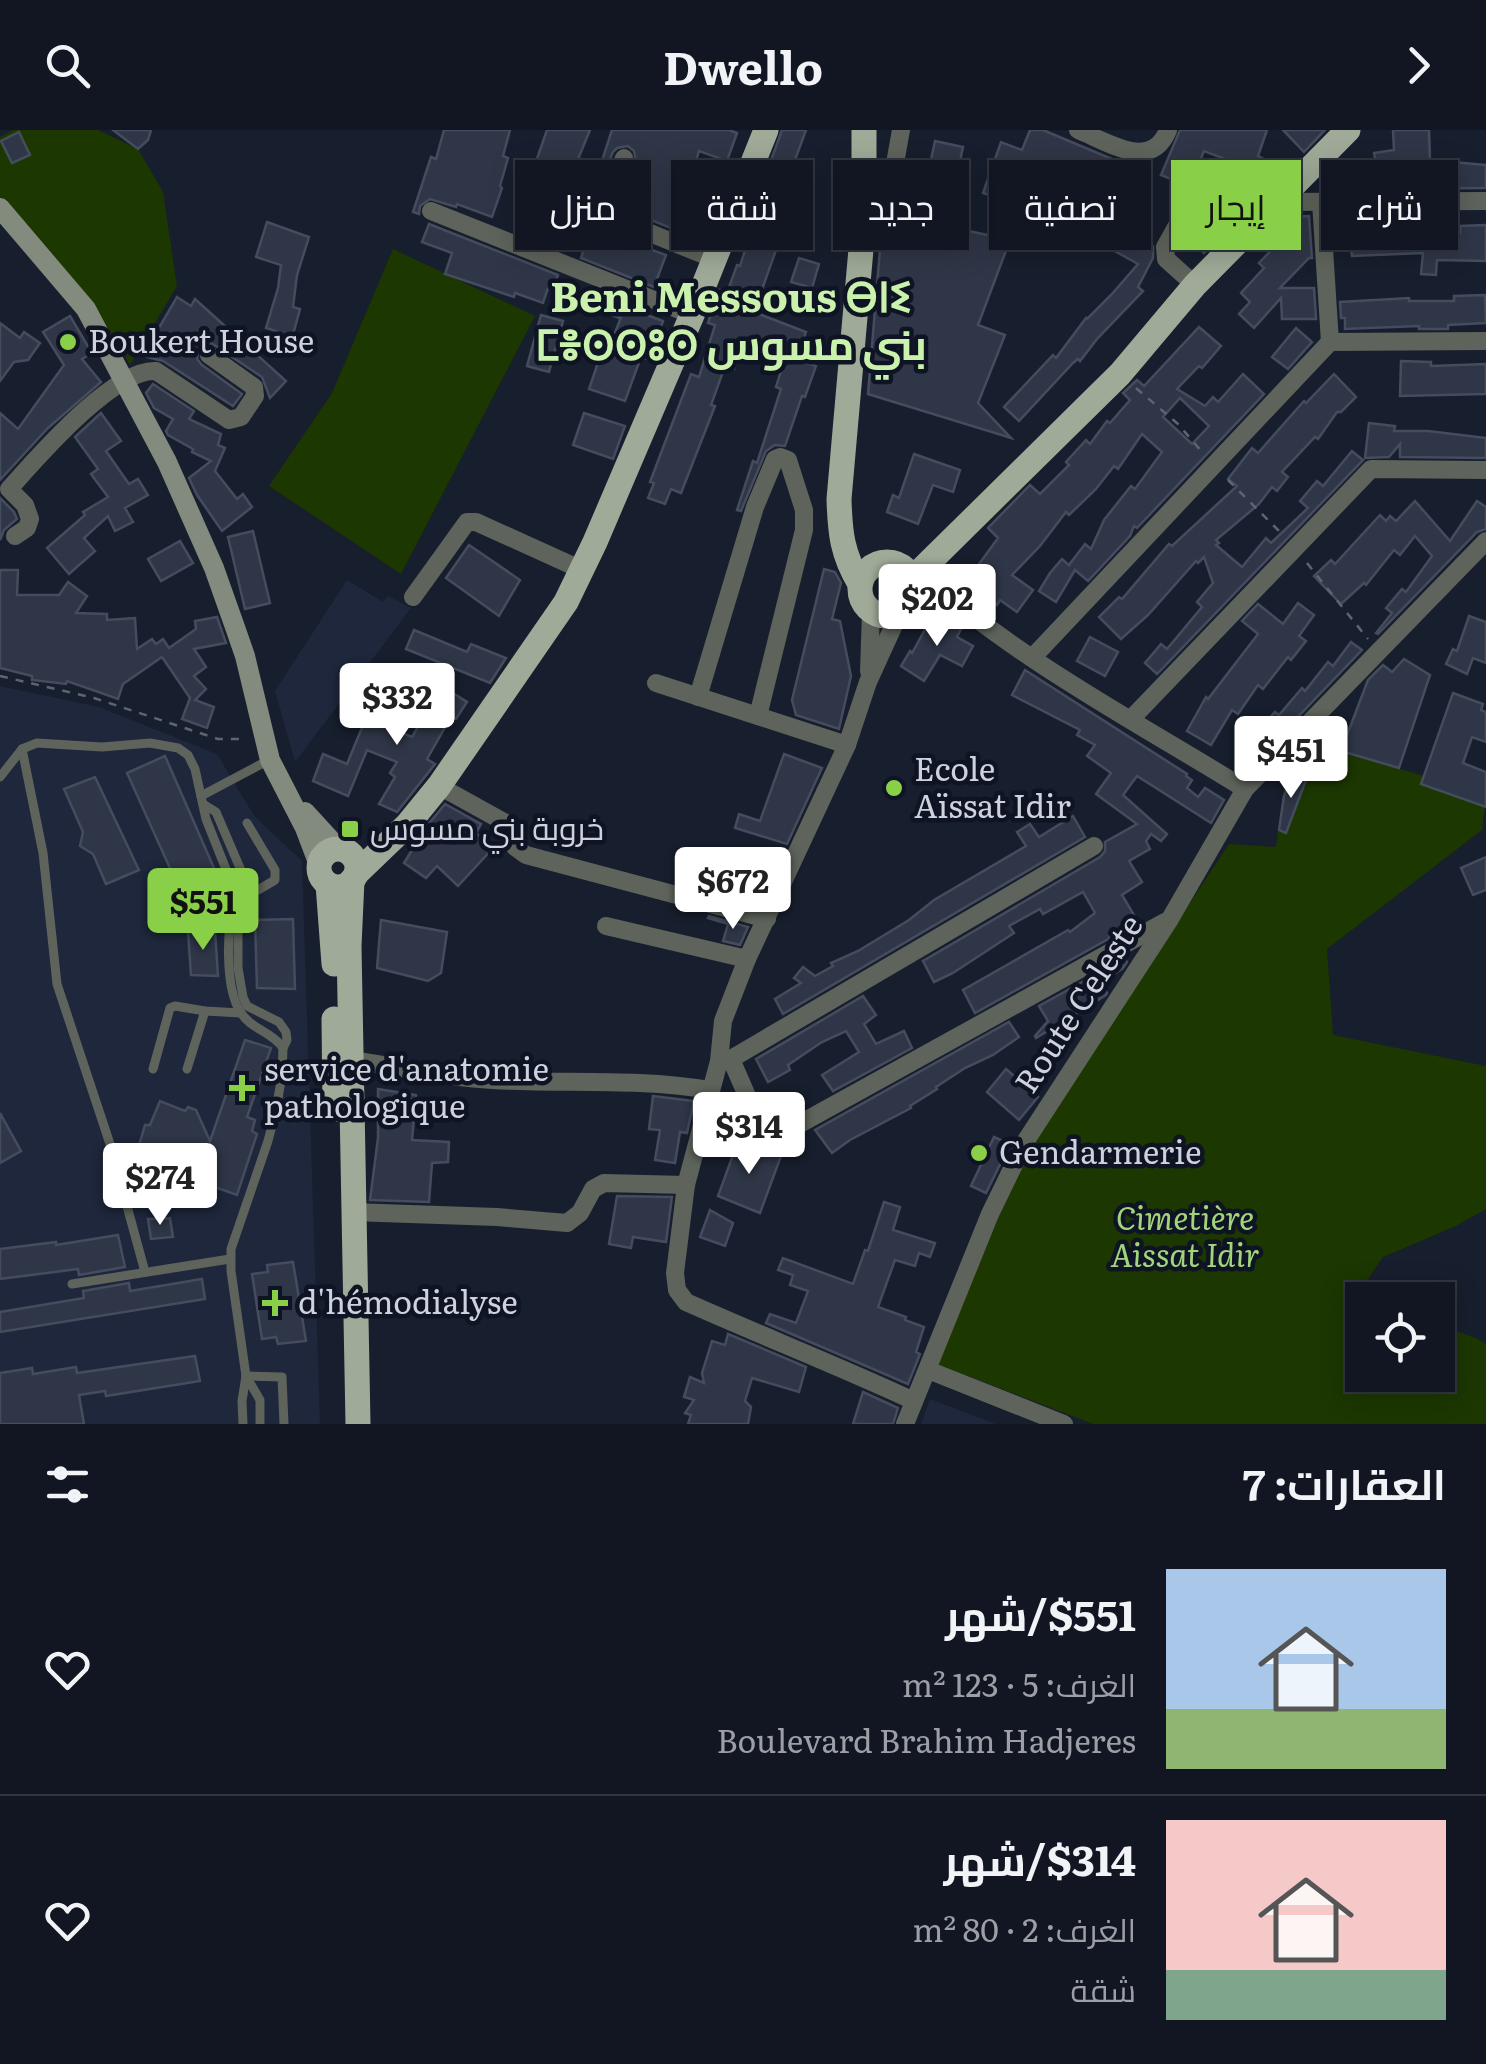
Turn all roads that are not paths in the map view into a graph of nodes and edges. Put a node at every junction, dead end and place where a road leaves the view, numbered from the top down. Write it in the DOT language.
graph roads {
  1 [pos="766,130"];
  2 [pos="864,130"];
  3 [pos="901,130"];
  4 [pos="1078,130"];
  5 [pos="1168,130"];
  6 [pos="1348,130"];
  7 [pos="624,158"];
  8 [pos="864,160"];
  9 [pos="896,160"];
  10 [pos="1301,179"];
  11 [pos="1301,202"];
  12 [pos="1321,202"];
  13 [pos="1458,202"];
  14 [pos="1486,202"];
  15 [pos="0,208"];
  16 [pos="431,211"];
  17 [pos="1171,236"];
  18 [pos="861,250"];
  19 [pos="1230,250"];
  20 [pos="1324,250"];
  21 [pos="714,259"];
  22 [pos="1195,285"];
  23 [pos="692,315"];
  24 [pos="1486,341"];
  25 [pos="1330,342"];
  26 [pos="209,355"];
  27 [pos="125,379"];
  28 [pos="1486,470"];
  29 [pos="840,519"];
  30 [pos="15,536"];
  31 [pos="1486,540"];
  32 [pos="885,562"];
  33 [pos="582,570"];
  34 [pos="916,575"];
  35 [pos="860,584"];
  36 [pos="413,597"];
  37 [pos="871,612"];
  38 [pos="899,614"];
  39 [pos="1032,658"];
  40 [pos="868,682"];
  41 [pos="656,683"];
  42 [pos="698,696"];
  43 [pos="758,716"];
  44 [pos="1130,718"];
  45 [pos="848,746"];
  46 [pos="22,749"];
  47 [pos="267,749"];
  48 [pos="0,776"];
  49 [pos="439,786"];
  50 [pos="1245,789"];
  51 [pos="202,800"];
  52 [pos="247,824"];
  53 [pos="1094,846"];
  54 [pos="341,868"];
  55 [pos="242,896"];
  56 [pos="767,919"];
  57 [pos="1170,920"];
  58 [pos="606,926"];
  59 [pos="746,959"];
  60 [pos="206,1012"];
  61 [pos="241,1013"];
  62 [pos="283,1048"];
  63 [pos="352,1060"];
  64 [pos="725,1060"];
  65 [pos="188,1068"];
  66 [pos="152,1069"];
  67 [pos="710,1090"];
  68 [pos="686,1185"];
  69 [pos="352,1212"];
  70 [pos="230,1259"];
  71 [pos="144,1272"];
  72 [pos="72,1284"];
  73 [pos="928,1370"];
  74 [pos="246,1376"];
  75 [pos="914,1401"];
  76 [pos="243,1424"];
  77 [pos="260,1424"];
  78 [pos="284,1424"];
  79 [pos="340,1424"];
  80 [pos="358,1424"];
  81 [pos="906,1424"];
  82 [pos="1064,1424"];
  1 -- 21 [label="main road"];
  2 -- 8 [label="main road"];
  3 -- 9 [label="street"];
  4 -- 5 [label="street"];
  6 -- 10 [label="main road"];
  7 -- 21 [label="street"];
  11 -- 12 [label="street"];
  13 -- 14 [label="street"];
  15 -- 27 [label="main road"];
  16 -- 23 [label="street"];
  17 -- 22 [label="street"];
  18 -- 29 [label="main road"];
  19 -- 22 [label="main road"];
  20 -- 25 [label="street"];
  21 -- 23 [label="main road"];
  22 -- 34 [label="main road"];
  23 -- 33 [label="main road"];
  24 -- 25 [label="street"];
  25 -- 39 [label="street"];
  26 -- 27 [label="street"];
  27 -- 30 [label="street"];
  27 -- 47 [label="main road"];
  28 -- 44 [label="street"];
  29 -- 32 [label="main road"];
  29 -- 35 [label="main road"];
  31 -- 50 [label="street, Route Celeste"];
  32 -- 34 [label="main road"];
  32 -- 35 [label="main road"];
  33 -- 36 [label="street"];
  33 -- 49 [label="main road"];
  34 -- 38 [label="main road"];
  34 -- 39 [label="street"];
  35 -- 37 [label="main road"];
  37 -- 38 [label="main road"];
  37 -- 40 [label="street"];
  38 -- 40 [label="street"];
  39 -- 44 [label="street"];
  40 -- 45 [label="street"];
  41 -- 42 [label="street"];
  42 -- 43 [label="street"];
  42 -- 43 [label="street"];
  43 -- 45 [label="street"];
  44 -- 50 [label="street"];
  45 -- 56 [label="street"];
  46 -- 48 [label="lane"];
  46 -- 51 [label="lane"];
  46 -- 71 [label="lane"];
  47 -- 51 [label="lane"];
  47 -- 54 [label="main road"];
  49 -- 54 [label="main road"];
  49 -- 56 [label="street"];
  50 -- 57 [label="street, Route Celeste"];
  51 -- 55 [label="lane"];
  52 -- 55 [label="lane"];
  53 -- 64 [label="street"];
  54 -- 63 [label="main road"];
  54 -- 79 [label="main road"];
  55 -- 61 [label="lane"];
  55 -- 62 [label="lane"];
  56 -- 59 [label="street"];
  57 -- 64 [label="street"];
  57 -- 73 [label="street, Route Celeste"];
  58 -- 59 [label="street"];
  59 -- 64 [label="street"];
  60 -- 61 [label="lane"];
  60 -- 65 [label="lane"];
  60 -- 66 [label="lane"];
  61 -- 62 [label="lane"];
  62 -- 70 [label="lane"];
  63 -- 67 [label="street"];
  63 -- 69 [label="main road"];
  64 -- 67 [label="street"];
  67 -- 68 [label="street"];
  68 -- 69 [label="street"];
  68 -- 75 [label="street"];
  69 -- 80 [label="main road"];
  70 -- 71 [label="lane"];
  70 -- 74 [label="lane"];
  71 -- 72 [label="lane"];
  73 -- 75 [label="street, Route Celeste"];
  73 -- 82 [label="street"];
  74 -- 76 [label="lane"];
  74 -- 77 [label="lane"];
  74 -- 78 [label="lane"];
  75 -- 81 [label="street, Route Celeste"];
}
